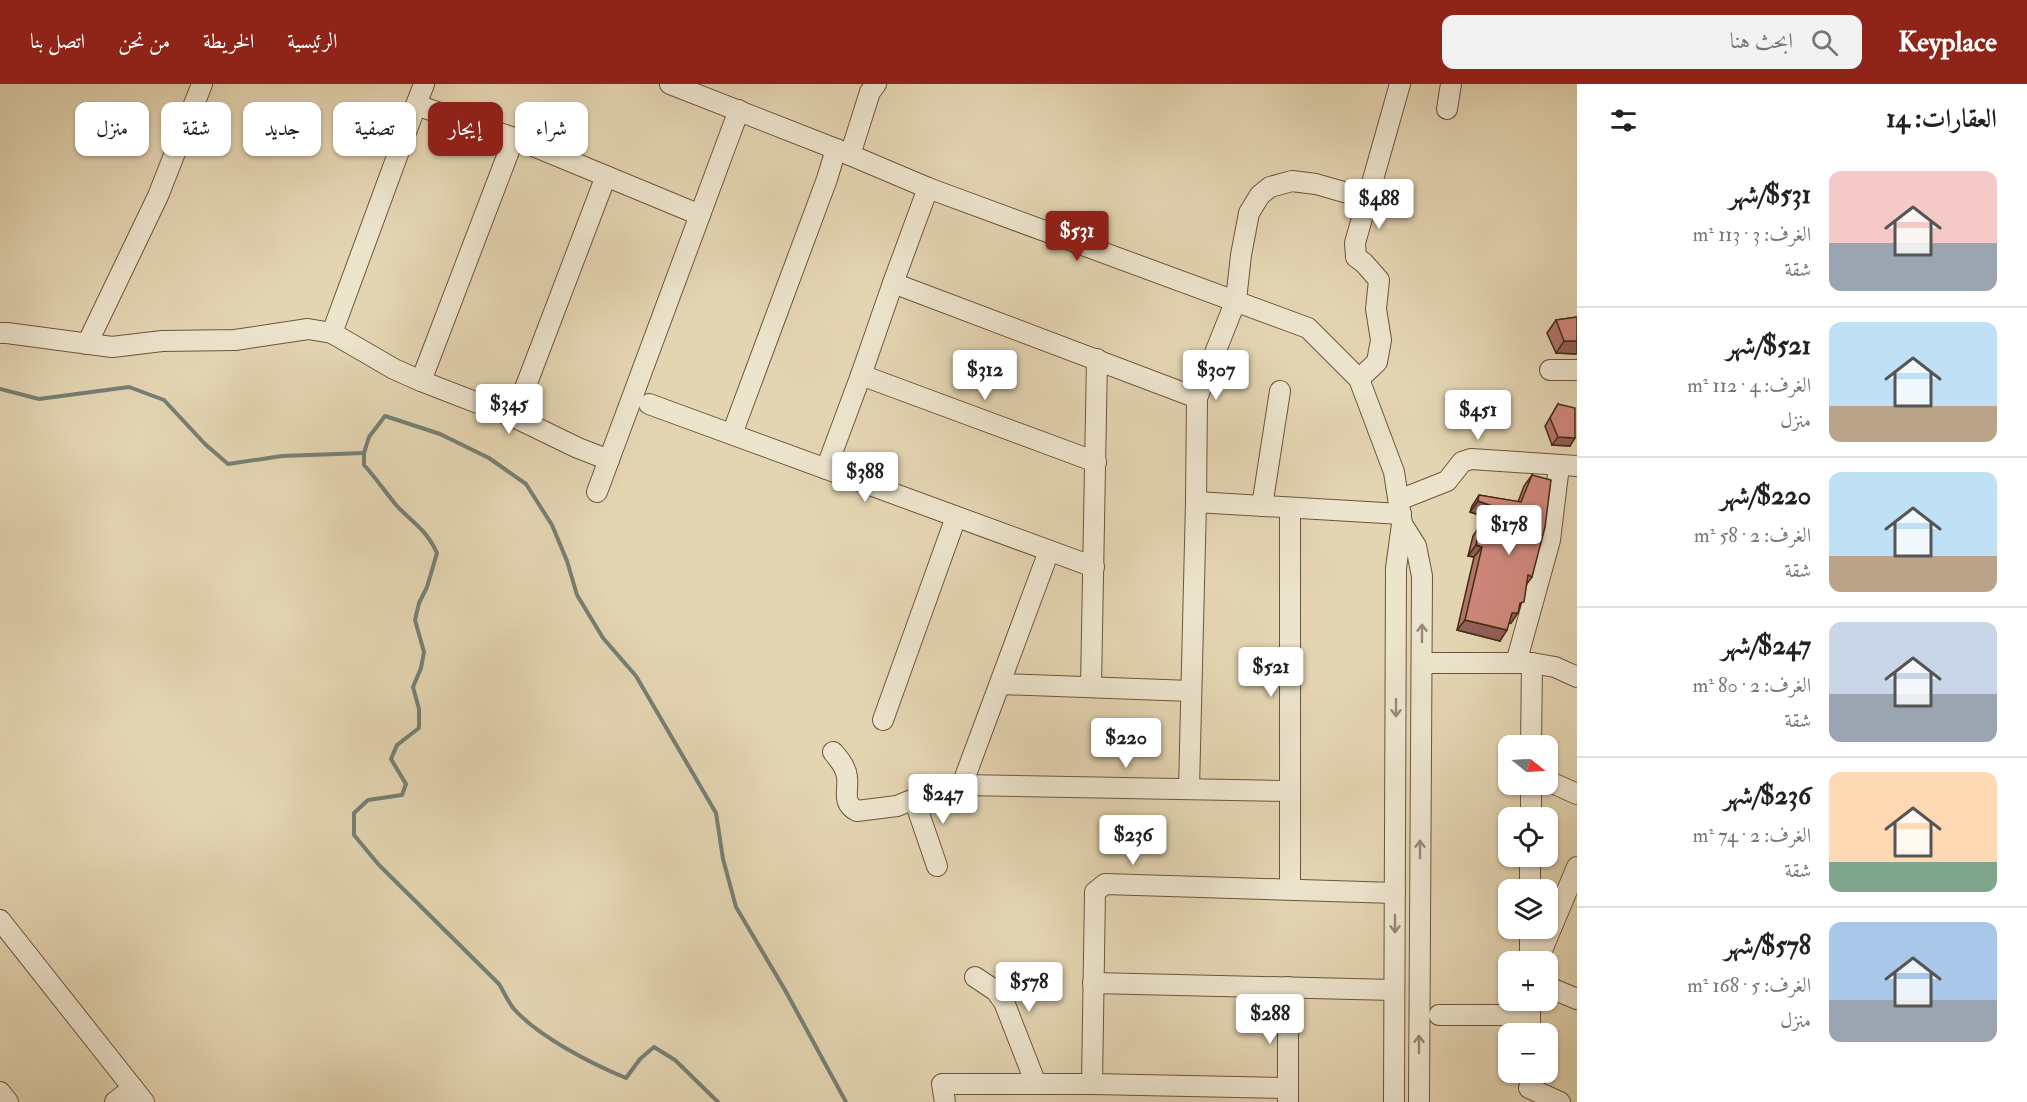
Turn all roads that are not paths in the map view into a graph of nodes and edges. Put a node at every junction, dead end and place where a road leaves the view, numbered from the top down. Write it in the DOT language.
graph roads {
  1 [pos="202,84"];
  2 [pos="424,84"];
  3 [pos="670,84"];
  4 [pos="876,84"];
  5 [pos="1400,84"];
  6 [pos="1450,84"];
  7 [pos="416,105"];
  8 [pos="1447,109"];
  9 [pos="739,110"];
  10 [pos="514,138"];
  11 [pos="843,152"];
  12 [pos="397,156"];
  13 [pos="606,176"];
  14 [pos="928,188"];
  15 [pos="1368,199"];
  16 [pos="700,215"];
  17 [pos="893,283"];
  18 [pos="1236,300"];
  19 [pos="0,333"];
  20 [pos="332,333"];
  21 [pos="87,344"];
  22 [pos="1097,359"];
  23 [pos="1550,370"];
  24 [pos="1577,370"];
  25 [pos="861,375"];
  26 [pos="1359,379"];
  27 [pos="421,381"];
  28 [pos="1280,391"];
  29 [pos="1197,398"];
  30 [pos="649,404"];
  31 [pos="514,417"];
  32 [pos="732,434"];
  33 [pos="609,460"];
  34 [pos="1096,462"];
  35 [pos="1568,466"];
  36 [pos="826,469"];
  37 [pos="597,492"];
  38 [pos="1196,502"];
  39 [pos="1262,506"];
  40 [pos="1290,508"];
  41 [pos="1401,513"];
  42 [pos="956,517"];
  43 [pos="1049,551"];
  44 [pos="1094,567"];
  45 [pos="1422,663"];
  46 [pos="1524,663"];
  47 [pos="1577,677"];
  48 [pos="1000,684"];
  49 [pos="1091,686"];
  50 [pos="1191,691"];
  51 [pos="883,720"];
  52 [pos="1530,735"];
  53 [pos="833,752"];
  54 [pos="962,785"];
  55 [pos="1558,785"];
  56 [pos="1189,789"];
  57 [pos="1289,791"];
  58 [pos="1577,794"];
  59 [pos="914,799"];
  60 [pos="937,866"];
  61 [pos="1577,867"];
  62 [pos="1290,889"];
  63 [pos="1395,893"];
  64 [pos="0,921"];
  65 [pos="1542,951"];
  66 [pos="975,977"];
  67 [pos="1093,983"];
  68 [pos="1288,987"];
  69 [pos="1394,990"];
  70 [pos="1558,991"];
  71 [pos="1577,999"];
  72 [pos="1439,1015"];
  73 [pos="1530,1016"];
  74 [pos="1036,1084"];
  75 [pos="1092,1084"];
  76 [pos="1529,1087"];
  77 [pos="0,1092"];
  78 [pos="139,1095"];
  79 [pos="1288,1095"];
  80 [pos="8,1102"];
  81 [pos="115,1102"];
  82 [pos="945,1102"];
  83 [pos="1394,1102"];
  84 [pos="1419,1102"];
  85 [pos="1560,1102"];
  1 -- 21 [label="street"];
  2 -- 7 [label="street"];
  3 -- 9 [label="street"];
  4 -- 11 [label="street"];
  5 -- 15 [label="street"];
  6 -- 8 [label="street"];
  7 -- 10 [label="street"];
  9 -- 11 [label="street"];
  9 -- 16 [label="street"];
  10 -- 13 [label="street"];
  10 -- 27 [label="street"];
  11 -- 14 [label="street"];
  11 -- 32 [label="street"];
  12 -- 20 [label="street"];
  13 -- 16 [label="street"];
  13 -- 31 [label="street"];
  14 -- 17 [label="street"];
  14 -- 18 [label="street"];
  15 -- 18 [label="street"];
  15 -- 26 [label="street"];
  16 -- 33 [label="street"];
  17 -- 22 [label="street"];
  17 -- 25 [label="street"];
  18 -- 26 [label="street"];
  18 -- 29 [label="street"];
  19 -- 21 [label="street"];
  20 -- 21 [label="street"];
  20 -- 27 [label="street"];
  22 -- 29 [label="street"];
  22 -- 34 [label="street"];
  23 -- 24 [label="street"];
  25 -- 34 [label="street"];
  25 -- 36 [label="street"];
  26 -- 41 [label="street"];
  27 -- 31 [label="street"];
  28 -- 39 [label="street"];
  29 -- 38 [label="street"];
  30 -- 32 [label="street"];
  31 -- 33 [label="street"];
  32 -- 36 [label="street"];
  33 -- 37 [label="street"];
  34 -- 44 [label="street"];
  35 -- 41 [label="street"];
  35 -- 46 [label="street"];
  36 -- 42 [label="street"];
  38 -- 39 [label="street"];
  38 -- 50 [label="street"];
  39 -- 40 [label="street"];
  40 -- 41 [label="street"];
  40 -- 57 [label="street"];
  45 -- 41 [label="street, one-way"];
  41 -- 63 [label="street, one-way"];
  42 -- 43 [label="street"];
  42 -- 51 [label="street"];
  43 -- 44 [label="street"];
  43 -- 48 [label="street"];
  44 -- 49 [label="street"];
  45 -- 46 [label="street"];
  84 -- 45 [label="street, one-way"];
  46 -- 47 [label="street"];
  46 -- 52 [label="street"];
  48 -- 49 [label="street"];
  48 -- 54 [label="street"];
  49 -- 50 [label="street"];
  50 -- 56 [label="street"];
  53 -- 59 [label="street"];
  54 -- 56 [label="street"];
  54 -- 59 [label="street"];
  55 -- 58 [label="street"];
  56 -- 57 [label="street"];
  57 -- 62 [label="street"];
  59 -- 60 [label="street"];
  61 -- 65 [label="street"];
  62 -- 63 [label="street"];
  62 -- 67 [label="street"];
  63 -- 69 [label="street, one-way"];
  64 -- 78 [label="street"];
  66 -- 74 [label="street"];
  67 -- 68 [label="street"];
  67 -- 75 [label="street"];
  68 -- 69 [label="street"];
  68 -- 79 [label="street"];
  69 -- 83 [label="street"];
  70 -- 71 [label="street"];
  72 -- 73 [label="street"];
  74 -- 75 [label="street"];
  74 -- 82 [label="street"];
  75 -- 79 [label="street"];
  76 -- 85 [label="street"];
  77 -- 80 [label="street"];
  78 -- 81 [label="street"];
}
